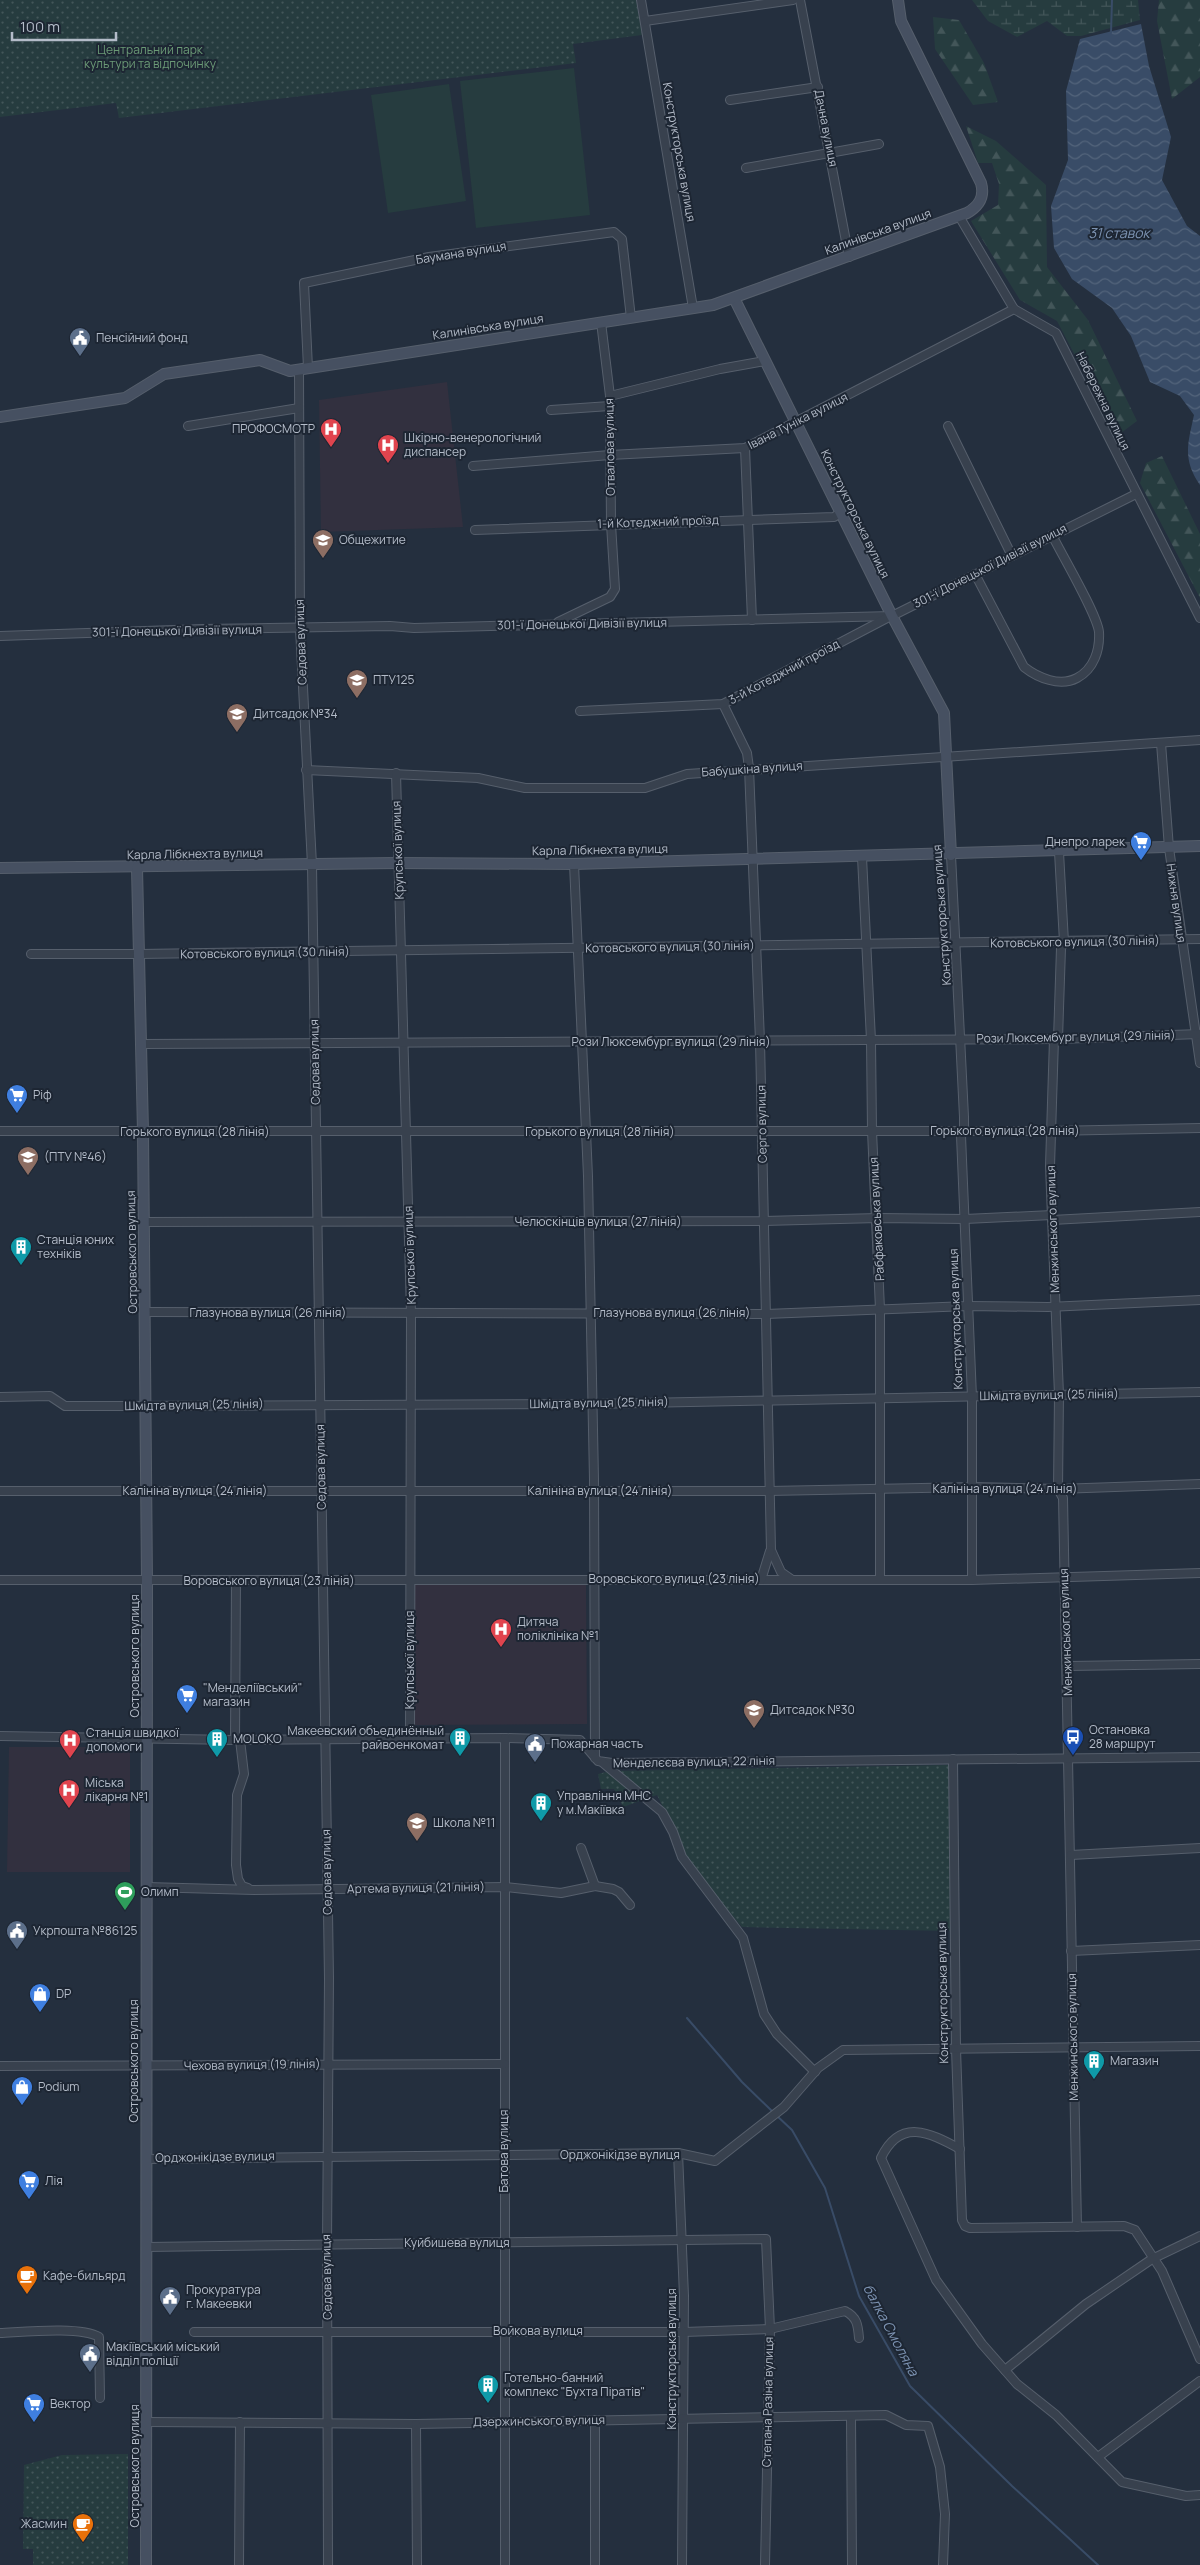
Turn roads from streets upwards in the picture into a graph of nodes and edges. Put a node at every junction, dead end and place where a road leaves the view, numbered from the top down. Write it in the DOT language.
graph roads {
  1 [pos="641,0"];
  2 [pos="793,0"];
  3 [pos="800,0"];
  4 [pos="898,0"];
  5 [pos="645,22"];
  6 [pos="818,87"];
  7 [pos="730,100"];
  8 [pos="879,144"];
  9 [pos="831,153"];
  10 [pos="746,168"];
  11 [pos="959,216"];
  12 [pos="849,257"];
  13 [pos="734,298"];
  14 [pos="693,308"];
  15 [pos="1014,309"];
  16 [pos="631,318"];
  17 [pos="601,322"];
  18 [pos="765,361"];
  19 [pos="303,369"];
  20 [pos="610,396"];
  21 [pos="610,406"];
  22 [pos="299,408"];
  23 [pos="551,410"];
  24 [pos="0,417"];
  25 [pos="795,422"];
  26 [pos="188,426"];
  27 [pos="948,426"];
  28 [pos="746,448"];
  29 [pos="610,455"];
  30 [pos="472,466"];
  31 [pos="1136,494"];
  32 [pos="840,513"];
  33 [pos="748,519"];
  34 [pos="611,524"];
  35 [pos="475,530"];
  36 [pos="1052,535"];
  37 [pos="1012,556"];
  38 [pos="975,574"];
  39 [pos="892,616"];
  40 [pos="1200,618"];
  41 [pos="752,620"];
  42 [pos="554,624"];
  43 [pos="300,628"];
  44 [pos="0,636"];
  45 [pos="723,704"];
  46 [pos="580,711"];
  47 [pos="1200,740"];
  48 [pos="1161,743"];
  49 [pos="947,755"];
  50 [pos="750,768"];
  51 [pos="306,770"];
  52 [pos="396,773"];
  53 [pos="1200,846"];
  54 [pos="1169,848"];
  55 [pos="1059,852"];
  56 [pos="951,855"];
  57 [pos="862,857"];
  58 [pos="755,860"];
  59 [pos="398,863"];
  60 [pos="574,864"];
  61 [pos="312,865"];
  62 [pos="0,868"];
  63 [pos="137,868"];
  64 [pos="1200,939"];
  65 [pos="1182,940"];
  66 [pos="1064,942"];
  67 [pos="957,944"];
  68 [pos="866,945"];
  69 [pos="756,946"];
  70 [pos="578,949"];
  71 [pos="401,951"];
  72 [pos="314,952"];
  73 [pos="31,954"];
  74 [pos="139,954"];
  75 [pos="1198,1034"];
  76 [pos="1056,1039"];
  77 [pos="871,1040"];
  78 [pos="961,1040"];
  79 [pos="760,1041"];
  80 [pos="582,1042"];
  81 [pos="404,1043"];
  82 [pos="142,1044"];
  83 [pos="315,1044"];
  84 [pos="1200,1063"];
  85 [pos="1200,1128"];
  86 [pos="0,1131"];
  87 [pos="872,1131"];
  88 [pos="964,1131"];
  89 [pos="1050,1131"];
  90 [pos="143,1132"];
  91 [pos="316,1132"];
  92 [pos="406,1132"];
  93 [pos="586,1132"];
  94 [pos="762,1132"];
  95 [pos="1200,1212"];
  96 [pos="878,1218"];
  97 [pos="1052,1218"];
  98 [pos="965,1219"];
  99 [pos="589,1221"];
  100 [pos="764,1221"];
  101 [pos="144,1222"];
  102 [pos="318,1222"];
  103 [pos="409,1222"];
  104 [pos="1200,1300"];
  105 [pos="968,1306"];
  106 [pos="1056,1306"];
  107 [pos="880,1309"];
  108 [pos="145,1312"];
  109 [pos="319,1312"];
  110 [pos="411,1313"];
  111 [pos="590,1313"];
  112 [pos="766,1314"];
  113 [pos="1200,1392"];
  114 [pos="1059,1395"];
  115 [pos="0,1396"];
  116 [pos="972,1397"];
  117 [pos="881,1399"];
  118 [pos="768,1400"];
  119 [pos="320,1404"];
  120 [pos="411,1404"];
  121 [pos="592,1404"];
  122 [pos="144,1406"];
  123 [pos="1200,1484"];
  124 [pos="972,1487"];
  125 [pos="881,1489"];
  126 [pos="1058,1489"];
  127 [pos="321,1490"];
  128 [pos="0,1491"];
  129 [pos="146,1491"];
  130 [pos="412,1491"];
  131 [pos="594,1491"];
  132 [pos="769,1491"];
  133 [pos="770,1550"];
  134 [pos="1200,1573"];
  135 [pos="1064,1577"];
  136 [pos="594,1579"];
  137 [pos="791,1579"];
  138 [pos="0,1580"];
  139 [pos="236,1580"];
  140 [pos="323,1580"];
  141 [pos="761,1580"];
  142 [pos="880,1580"];
  143 [pos="972,1580"];
  144 [pos="411,1581"];
  145 [pos="147,1582"];
  146 [pos="1200,1664"];
  147 [pos="1068,1666"];
  148 [pos="0,1736"];
  149 [pos="147,1738"];
  150 [pos="410,1738"];
  151 [pos="505,1738"];
  152 [pos="238,1740"];
  153 [pos="325,1740"];
  154 [pos="1069,1756"];
  155 [pos="1200,1757"];
  156 [pos="595,1758"];
  157 [pos="952,1759"];
  158 [pos="603,1763"];
  159 [pos="580,1848"];
  160 [pos="1200,1848"];
  161 [pos="1071,1855"];
  162 [pos="595,1886"];
  163 [pos="506,1887"];
  164 [pos="147,1888"];
  165 [pos="327,1889"];
  166 [pos="254,1890"];
  167 [pos="630,1905"];
  168 [pos="1200,1945"];
  169 [pos="1071,1950"];
  170 [pos="1200,2046"];
  171 [pos="1073,2048"];
  172 [pos="956,2050"];
  173 [pos="505,2064"];
  174 [pos="327,2065"];
  175 [pos="0,2066"];
  176 [pos="147,2067"];
  177 [pos="815,2072"];
  178 [pos="960,2149"];
  179 [pos="678,2153"];
  180 [pos="327,2155"];
  181 [pos="504,2155"];
  182 [pos="146,2159"];
  183 [pos="1077,2227"];
  184 [pos="1200,2236"];
  185 [pos="766,2239"];
  186 [pos="683,2240"];
  187 [pos="504,2243"];
  188 [pos="327,2244"];
  189 [pos="147,2246"];
  190 [pos="1154,2258"];
  191 [pos="770,2329"];
  192 [pos="328,2331"];
  193 [pos="506,2331"];
  194 [pos="194,2332"];
  195 [pos="684,2332"];
  196 [pos="0,2333"];
  197 [pos="859,2338"];
  198 [pos="1200,2359"];
  199 [pos="1005,2370"];
  200 [pos="1200,2381"];
  201 [pos="100,2398"];
  202 [pos="851,2416"];
  203 [pos="684,2418"];
  204 [pos="768,2418"];
  205 [pos="595,2420"];
  206 [pos="505,2421"];
  207 [pos="148,2422"];
  208 [pos="240,2422"];
  209 [pos="328,2422"];
  210 [pos="416,2424"];
  211 [pos="1098,2457"];
  212 [pos="1200,2495"];
  213 [pos="146,2565"];
  214 [pos="239,2565"];
  215 [pos="328,2565"];
  216 [pos="417,2565"];
  217 [pos="505,2565"];
  218 [pos="595,2565"];
  219 [pos="682,2565"];
  220 [pos="765,2565"];
  221 [pos="852,2565"];
  222 [pos="943,2565"];
  1 -- 5 [label="street, Конструкторська вулиця"];
  2 -- 5 [label="street"];
  3 -- 6 [label="street, Дачна вулиця"];
  4 -- 11 [label="street, Калинівська вулиця"];
  5 -- 14 [label="street, Конструкторська вулиця"];
  6 -- 7 [label="street"];
  6 -- 9 [label="street, Дачна вулиця"];
  8 -- 9 [label="street"];
  9 -- 10 [label="street"];
  9 -- 12 [label="street, Дачна вулиця"];
  11 -- 12 [label="street, Калинівська вулиця"];
  11 -- 15 [label="street, Набережна вулиця"];
  12 -- 13 [label="street, Калинівська вулиця"];
  13 -- 14 [label="street, Калинівська вулиця"];
  13 -- 18 [label="street, Конструкторська вулиця"];
  14 -- 16 [label="street, Калинівська вулиця"];
  15 -- 25 [label="street, Івана Туніка вулиця"];
  15 -- 31 [label="street, Набережна вулиця"];
  16 -- 17 [label="street, Калинівська вулиця"];
  16 -- 19 [label="street, Баумана вулиця"];
  17 -- 19 [label="street, Калинівська вулиця"];
  17 -- 20 [label="street, Отвалова вулиця"];
  18 -- 20 [label="street"];
  18 -- 25 [label="street, Конструкторська вулиця"];
  19 -- 22 [label="street, Седова вулиця"];
  19 -- 24 [label="street, Калинівська вулиця"];
  20 -- 21 [label="street, Отвалова вулиця"];
  21 -- 23 [label="street"];
  21 -- 29 [label="street, Отвалова вулиця"];
  22 -- 26 [label="street"];
  22 -- 43 [label="street, Седова вулиця"];
  25 -- 28 [label="street, Івана Туніка вулиця"];
  25 -- 32 [label="street, Конструкторська вулиця"];
  27 -- 37 [label="street"];
  28 -- 29 [label="street, Івана Туніка вулиця"];
  28 -- 33 [label="street"];
  29 -- 30 [label="street, Івана Туніка вулиця"];
  29 -- 34 [label="street, Отвалова вулиця"];
  31 -- 36 [label="street, 301-ї Донецької Дивізії вулиця"];
  31 -- 40 [label="street, Набережна вулиця"];
  32 -- 33 [label="street, 1-й Котеджний проїзд"];
  32 -- 39 [label="street, Конструкторська вулиця"];
  33 -- 34 [label="street, 1-й Котеджний проїзд"];
  33 -- 41 [label="street"];
  34 -- 35 [label="street, 1-й Котеджний проїзд"];
  34 -- 42 [label="street, Отвалова вулиця"];
  36 -- 37 [label="street, 301-ї Донецької Дивізії вулиця"];
  36 -- 38 [label="street"];
  37 -- 38 [label="street, 301-ї Донецької Дивізії вулиця"];
  38 -- 39 [label="street, 301-ї Донецької Дивізії вулиця"];
  39 -- 41 [label="street, 301-ї Донецької Дивізії вулиця"];
  39 -- 45 [label="street, 3-й Котеджний проїзд"];
  39 -- 49 [label="street, Конструкторська вулиця"];
  41 -- 42 [label="street, 301-ї Донецької Дивізії вулиця"];
  42 -- 43 [label="street, 301-ї Донецької Дивізії вулиця"];
  43 -- 44 [label="street, 301-ї Донецької Дивізії вулиця"];
  43 -- 51 [label="street, Седова вулиця"];
  45 -- 46 [label="street, 3-й Котеджний проїзд"];
  45 -- 50 [label="street, Серго вулиця"];
  47 -- 48 [label="street, Бабушкіна вулиця"];
  48 -- 49 [label="street, Бабушкіна вулиця"];
  48 -- 54 [label="street, Нижня вулиця"];
  49 -- 50 [label="street, Бабушкіна вулиця"];
  49 -- 56 [label="street, Конструкторська вулиця"];
  50 -- 52 [label="street, Бабушкіна вулиця"];
  50 -- 58 [label="street, Серго вулиця"];
  51 -- 52 [label="street, Бабушкіна вулиця"];
  51 -- 61 [label="street, Седова вулиця"];
  52 -- 59 [label="street, Крупської вулиця"];
  53 -- 54 [label="street, Карла Лібкнехта вулиця"];
  54 -- 55 [label="street, Карла Лібкнехта вулиця"];
  54 -- 65 [label="street, Нижня вулиця"];
  55 -- 56 [label="street, Карла Лібкнехта вулиця"];
  55 -- 66 [label="street, Менжинського вулиця"];
  56 -- 57 [label="street, Карла Лібкнехта вулиця"];
  56 -- 67 [label="street, Конструкторська вулиця"];
  57 -- 58 [label="street, Карла Лібкнехта вулиця"];
  57 -- 68 [label="street, Рабфаковська вулиця"];
  58 -- 60 [label="street, Карла Лібкнехта вулиця"];
  58 -- 69 [label="street, Серго вулиця"];
  59 -- 60 [label="street, Карла Лібкнехта вулиця"];
  59 -- 61 [label="street, Карла Лібкнехта вулиця"];
  59 -- 71 [label="street, Крупської вулиця"];
  60 -- 70 [label="street"];
  61 -- 63 [label="street, Карла Лібкнехта вулиця"];
  61 -- 72 [label="street, Седова вулиця"];
  62 -- 63 [label="street, Карла Лібкнехта вулиця"];
  63 -- 74 [label="street, Островського вулиця"];
  64 -- 65 [label="street, Котовського вулиця (30 лiнiя)"];
  65 -- 66 [label="street, Котовського вулиця (30 лiнiя)"];
  65 -- 75 [label="street, Нижня вулиця"];
  66 -- 67 [label="street, Котовського вулиця (30 лiнiя)"];
  66 -- 76 [label="street, Менжинського вулиця"];
  67 -- 68 [label="street, Котовського вулиця (30 лiнiя)"];
  67 -- 78 [label="street, Конструкторська вулиця"];
  68 -- 69 [label="street, Котовського вулиця (30 лiнiя)"];
  68 -- 77 [label="street, Рабфаковська вулиця"];
  69 -- 70 [label="street, Котовського вулиця (30 лiнiя)"];
  69 -- 79 [label="street, Серго вулиця"];
  70 -- 71 [label="street, Котовського вулиця (30 лiнiя)"];
  70 -- 80 [label="street"];
  71 -- 72 [label="street, Котовського вулиця (30 лiнiя)"];
  71 -- 81 [label="street, Крупської вулиця"];
  72 -- 74 [label="street, Котовського вулиця (30 лiнiя)"];
  72 -- 83 [label="street, Седова вулиця"];
  73 -- 74 [label="street, Котовського вулиця (30 лiнiя)"];
  74 -- 82 [label="street, Островського вулиця"];
  75 -- 76 [label="street, Рози Люксембург вулиця (29 лiнiя)"];
  75 -- 84 [label="street, Нижня вулиця"];
  76 -- 78 [label="street, Рози Люксембург вулиця (29 лiнiя)"];
  76 -- 89 [label="street, Менжинського вулиця"];
  77 -- 78 [label="street, Рози Люксембург вулиця (29 лiнiя)"];
  77 -- 79 [label="street, Рози Люксембург вулиця (29 лiнiя)"];
  77 -- 87 [label="street, Рабфаковська вулиця"];
  78 -- 88 [label="street, Конструкторська вулиця"];
  79 -- 80 [label="street, Рози Люксембург вулиця (29 лiнiя)"];
  79 -- 94 [label="street, Серго вулиця"];
  80 -- 81 [label="street, Рози Люксембург вулиця (29 лiнiя)"];
  80 -- 93 [label="street"];
  81 -- 83 [label="street, Рози Люксембург вулиця (29 лiнiя)"];
  81 -- 92 [label="street, Крупської вулиця"];
  82 -- 83 [label="street, Рози Люксембург вулиця (29 лiнiя)"];
  82 -- 90 [label="street, Островського вулиця"];
  83 -- 91 [label="street, Седова вулиця"];
  85 -- 89 [label="street, Горького вулиця (28 лiнiя)"];
  86 -- 90 [label="street, Горького вулиця (28 лiнiя)"];
  87 -- 88 [label="street, Горького вулиця (28 лiнiя)"];
  87 -- 94 [label="street, Горького вулиця (28 лiнiя)"];
  87 -- 96 [label="street, Рабфаковська вулиця"];
  88 -- 89 [label="street, Горького вулиця (28 лiнiя)"];
  88 -- 98 [label="street, Конструкторська вулиця"];
  89 -- 97 [label="street, Менжинського вулиця"];
  90 -- 91 [label="street, Горького вулиця (28 лiнiя)"];
  90 -- 101 [label="street, Островського вулиця"];
  91 -- 92 [label="street, Горького вулиця (28 лiнiя)"];
  91 -- 102 [label="street, Седова вулиця"];
  92 -- 93 [label="street, Горького вулиця (28 лiнiя)"];
  92 -- 103 [label="street, Крупської вулиця"];
  93 -- 94 [label="street, Горького вулиця (28 лiнiя)"];
  93 -- 99 [label="street"];
  94 -- 100 [label="street, Серго вулиця"];
  95 -- 97 [label="street, Челюскінців вулиця (27 лiнiя)"];
  96 -- 98 [label="street, Челюскінців вулиця (27 лiнiя)"];
  96 -- 100 [label="street, Челюскінців вулиця (27 лiнiя)"];
  96 -- 107 [label="street, Рабфаковська вулиця"];
  97 -- 98 [label="street, Челюскінців вулиця (27 лiнiя)"];
  97 -- 106 [label="street, Менжинського вулиця"];
  98 -- 105 [label="street, Конструкторська вулиця"];
  99 -- 100 [label="street, Челюскінців вулиця (27 лiнiя)"];
  99 -- 103 [label="street, Челюскінців вулиця (27 лiнiя)"];
  99 -- 111 [label="street"];
  100 -- 112 [label="street, Серго вулиця"];
  101 -- 102 [label="street, Челюскінців вулиця (27 лiнiя)"];
  101 -- 108 [label="street, Островського вулиця"];
  102 -- 103 [label="street, Челюскінців вулиця (27 лiнiя)"];
  102 -- 109 [label="street, Седова вулиця"];
  103 -- 110 [label="street, Крупської вулиця"];
  104 -- 106 [label="street, Глазунова вулиця (26 лiнiя)"];
  105 -- 106 [label="street, Глазунова вулиця (26 лiнiя)"];
  105 -- 107 [label="street, Глазунова вулиця (26 лiнiя)"];
  105 -- 116 [label="street, Конструкторська вулиця"];
  106 -- 114 [label="street, Менжинського вулиця"];
  107 -- 112 [label="street, Глазунова вулиця (26 лiнiя)"];
  107 -- 117 [label="street, Рабфаковська вулиця"];
  108 -- 109 [label="street, Глазунова вулиця (26 лiнiя)"];
  108 -- 122 [label="street, Островського вулиця"];
  109 -- 110 [label="street, Глазунова вулиця (26 лiнiя)"];
  109 -- 119 [label="street, Седова вулиця"];
  110 -- 111 [label="street, Глазунова вулиця (26 лiнiя)"];
  110 -- 120 [label="street, Крупської вулиця"];
  111 -- 112 [label="street, Глазунова вулиця (26 лiнiя)"];
  111 -- 121 [label="street"];
  112 -- 118 [label="street, Серго вулиця"];
  113 -- 114 [label="street, Шмідта вулиця (25 лiнiя)"];
  114 -- 116 [label="street, Шмідта вулиця (25 лiнiя)"];
  114 -- 126 [label="street, Менжинського вулиця"];
  115 -- 122 [label="street, Шмідта вулиця (25 лiнiя)"];
  116 -- 117 [label="street, Шмідта вулиця (25 лiнiя)"];
  116 -- 124 [label="street, Конструкторська вулиця"];
  117 -- 118 [label="street, Шмідта вулиця (25 лiнiя)"];
  117 -- 125 [label="street, Рабфаковська вулиця"];
  118 -- 121 [label="street, Шмідта вулиця (25 лiнiя)"];
  118 -- 132 [label="street, Серго вулиця"];
  119 -- 120 [label="street, Шмідта вулиця (25 лiнiя)"];
  119 -- 122 [label="street, Шмідта вулиця (25 лiнiя)"];
  119 -- 127 [label="street, Седова вулиця"];
  120 -- 121 [label="street, Шмідта вулиця (25 лiнiя)"];
  120 -- 130 [label="street, Крупської вулиця"];
  121 -- 131 [label="street"];
  122 -- 129 [label="street, Островського вулиця"];
  123 -- 126 [label="street, Калініна вулиця (24 лiнiя)"];
  124 -- 125 [label="street, Калініна вулиця (24 лiнiя)"];
  124 -- 126 [label="street, Калініна вулиця (24 лiнiя)"];
  124 -- 143 [label="street, Конструкторська вулиця"];
  125 -- 132 [label="street, Калініна вулиця (24 лiнiя)"];
  125 -- 142 [label="street, Рабфаковська вулиця"];
  126 -- 135 [label="street, Менжинського вулиця"];
  127 -- 129 [label="street, Калініна вулиця (24 лiнiя)"];
  127 -- 130 [label="street, Калініна вулиця (24 лiнiя)"];
  127 -- 140 [label="street, Седова вулиця"];
  128 -- 129 [label="street, Калініна вулиця (24 лiнiя)"];
  129 -- 145 [label="street, Островського вулиця"];
  130 -- 131 [label="street, Калініна вулиця (24 лiнiя)"];
  130 -- 144 [label="street, Крупської вулиця"];
  131 -- 132 [label="street, Калініна вулиця (24 лiнiя)"];
  131 -- 136 [label="street"];
  132 -- 133 [label="street, Серго вулиця"];
  133 -- 137 [label="street, Серго вулиця"];
  133 -- 141 [label="street, Серго вулиця"];
  134 -- 135 [label="street, Воровського вулиця (23 лiнiя)"];
  135 -- 143 [label="street, Воровського вулиця (23 лiнiя)"];
  135 -- 147 [label="street, Менжинського вулиця"];
  136 -- 141 [label="street, Воровського вулиця (23 лiнiя)"];
  136 -- 144 [label="street, Воровського вулиця (23 лiнiя)"];
  136 -- 156 [label="street"];
  137 -- 141 [label="street, Воровського вулиця (23 лiнiя)"];
  137 -- 142 [label="street, Воровського вулиця (23 лiнiя)"];
  138 -- 145 [label="street, Воровського вулиця (23 лiнiя)"];
  139 -- 140 [label="street, Воровського вулиця (23 лiнiя)"];
  139 -- 145 [label="street, Воровського вулиця (23 лiнiя)"];
  139 -- 152 [label="street"];
  140 -- 144 [label="street, Воровського вулиця (23 лiнiя)"];
  140 -- 153 [label="street, Седова вулиця"];
  142 -- 143 [label="street, Воровського вулиця (23 лiнiя)"];
  144 -- 150 [label="street, Крупської вулиця"];
  145 -- 149 [label="street, Островського вулиця"];
  146 -- 147 [label="street"];
  147 -- 154 [label="street, Менжинського вулиця"];
  148 -- 149 [label="street, Менделєєва вулиця, 22 лінія"];
  149 -- 152 [label="street, Менделєєва вулиця, 22 лінія"];
  149 -- 164 [label="street, Островського вулиця"];
  150 -- 151 [label="street, Менделєєва вулиця, 22 лінія"];
  150 -- 153 [label="street, Менделєєва вулиця, 22 лінія"];
  151 -- 156 [label="street, Менделєєва вулиця, 22 лінія"];
  151 -- 163 [label="street, Батова вулиця"];
  152 -- 153 [label="street, Менделєєва вулиця, 22 лінія"];
  152 -- 166 [label="street"];
  153 -- 165 [label="street, Седова вулиця"];
  154 -- 155 [label="street"];
  154 -- 157 [label="street, Менделєєва вулиця, 22 лінія"];
  154 -- 161 [label="street, Менжинського вулиця"];
  156 -- 158 [label="street, Менделєєва вулиця, 22 лінія"];
  157 -- 158 [label="street, Менделєєва вулиця, 22 лінія"];
  157 -- 172 [label="street, Конструкторська вулиця"];
  158 -- 177 [label="street"];
  159 -- 162 [label="street"];
  160 -- 161 [label="street"];
  161 -- 169 [label="street, Менжинського вулиця"];
  162 -- 163 [label="street, Артема вулиця (21 лiнiя)"];
  162 -- 167 [label="street"];
  163 -- 165 [label="street, Артема вулиця (21 лiнiя)"];
  163 -- 173 [label="street, Батова вулиця"];
  164 -- 166 [label="street, Артема вулиця (21 лiнiя)"];
  164 -- 176 [label="street, Островського вулиця"];
  165 -- 166 [label="street, Артема вулиця (21 лiнiя)"];
  165 -- 174 [label="street, Седова вулиця"];
  168 -- 169 [label="street"];
  169 -- 171 [label="street, Менжинського вулиця"];
  170 -- 171 [label="street, Орджонікідзе вулиця"];
  171 -- 172 [label="street, Орджонікідзе вулиця"];
  171 -- 183 [label="street, Менжинського вулиця"];
  172 -- 177 [label="street, Орджонікідзе вулиця"];
  172 -- 178 [label="street, Конструкторська вулиця"];
  173 -- 174 [label="street, Чехова вулиця (19 лiнiя)"];
  173 -- 181 [label="street, Батова вулиця"];
  174 -- 176 [label="street, Чехова вулиця (19 лiнiя)"];
  174 -- 180 [label="street, Седова вулиця"];
  175 -- 176 [label="street, Чехова вулиця (19 лiнiя)"];
  176 -- 182 [label="street, Островського вулиця"];
  177 -- 179 [label="street, Орджонікідзе вулиця"];
  178 -- 183 [label="street, Конструкторська вулиця"];
  178 -- 199 [label="street"];
  179 -- 181 [label="street, Орджонікідзе вулиця"];
  179 -- 186 [label="street, Конструкторська вулиця"];
  180 -- 181 [label="street, Орджонікідзе вулиця"];
  180 -- 182 [label="street, Орджонікідзе вулиця"];
  180 -- 188 [label="street, Седова вулиця"];
  181 -- 187 [label="street, Батова вулиця"];
  182 -- 189 [label="street, Островського вулиця"];
  183 -- 190 [label="street"];
  184 -- 190 [label="street"];
  185 -- 186 [label="street, Куйбишева вулиця"];
  185 -- 191 [label="street, Степана Разіна вулиця"];
  186 -- 187 [label="street, Куйбишева вулиця"];
  186 -- 195 [label="street, Конструкторська вулиця"];
  187 -- 188 [label="street, Куйбишева вулиця"];
  187 -- 193 [label="street, Батова вулиця"];
  188 -- 189 [label="street, Куйбишева вулиця"];
  188 -- 192 [label="street, Седова вулиця"];
  189 -- 207 [label="street, Островського вулиця"];
  190 -- 198 [label="street"];
  190 -- 199 [label="street"];
  191 -- 195 [label="street, Войкова вулиця"];
  191 -- 197 [label="street, Войкова вулиця"];
  191 -- 204 [label="street, Степана Разіна вулиця"];
  192 -- 193 [label="street, Войкова вулиця"];
  192 -- 194 [label="street, Войкова вулиця"];
  192 -- 209 [label="street, Седова вулиця"];
  193 -- 195 [label="street, Войкова вулиця"];
  193 -- 206 [label="street, Батова вулиця"];
  195 -- 203 [label="street, Конструкторська вулиця"];
  196 -- 201 [label="street"];
  199 -- 211 [label="street"];
  200 -- 211 [label="street"];
  202 -- 204 [label="street, Дзержинського вулиця"];
  202 -- 221 [label="street"];
  202 -- 222 [label="street, Дзержинського вулиця"];
  203 -- 204 [label="street, Дзержинського вулиця"];
  203 -- 205 [label="street, Дзержинського вулиця"];
  203 -- 219 [label="street, Конструкторська вулиця"];
  204 -- 220 [label="street, Степана Разіна вулиця"];
  205 -- 206 [label="street, Дзержинського вулиця"];
  205 -- 218 [label="street"];
  206 -- 210 [label="street, Дзержинського вулиця"];
  206 -- 217 [label="street, Батова вулиця"];
  207 -- 208 [label="street, Дзержинського вулиця"];
  207 -- 213 [label="street, Островського вулиця"];
  208 -- 209 [label="street, Дзержинського вулиця"];
  208 -- 214 [label="street"];
  209 -- 210 [label="street, Дзержинського вулиця"];
  209 -- 215 [label="street, Седова вулиця"];
  210 -- 216 [label="street"];
  211 -- 212 [label="street"];
}
